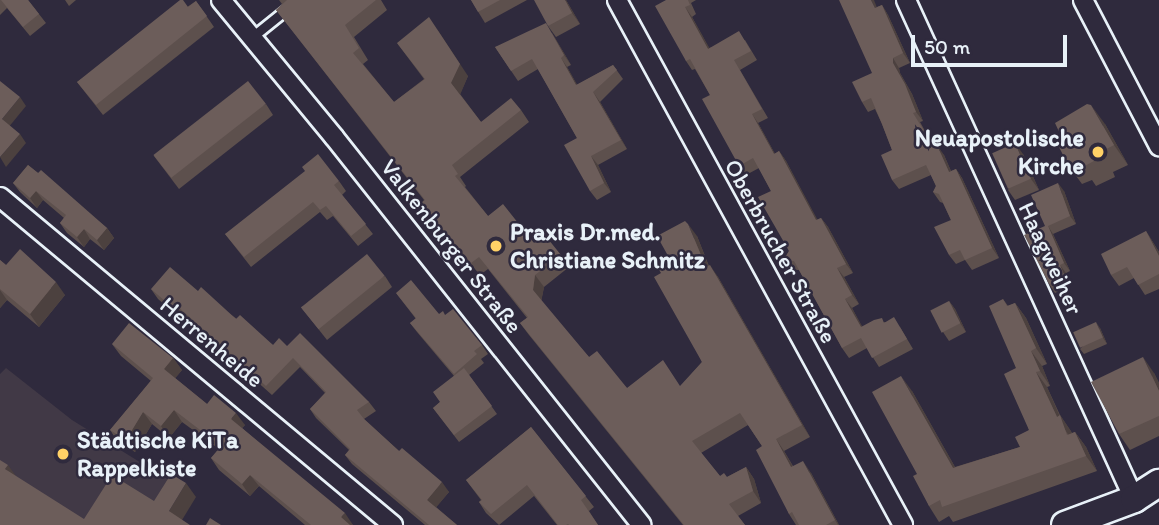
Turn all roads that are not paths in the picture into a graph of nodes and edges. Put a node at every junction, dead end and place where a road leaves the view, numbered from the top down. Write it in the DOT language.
graph roads {
  1 [pos="221,0"];
  2 [pos="298,0"];
  3 [pos="617,0"];
  4 [pos="906,0"];
  5 [pos="1083,0"];
  6 [pos="252,37"];
  7 [pos="1158,143"];
  8 [pos="0,197"];
  9 [pos="1159,483"];
  10 [pos="1134,499"];
  11 [pos="393,525"];
  12 [pos="642,525"];
  13 [pos="903,525"];
  14 [pos="1065,525"];
  1 -- 6 [label="street, Valkenburger Straße"];
  2 -- 6 [label="lane"];
  3 -- 13 [label="street, Oberbrucher Straße"];
  4 -- 10 [label="street, Haagweiher"];
  5 -- 7 [label="street"];
  6 -- 12 [label="street, Valkenburger Straße"];
  8 -- 11 [label="street, Herrenheide"];
  9 -- 10 [label="street"];
  10 -- 14 [label="street"];
}
